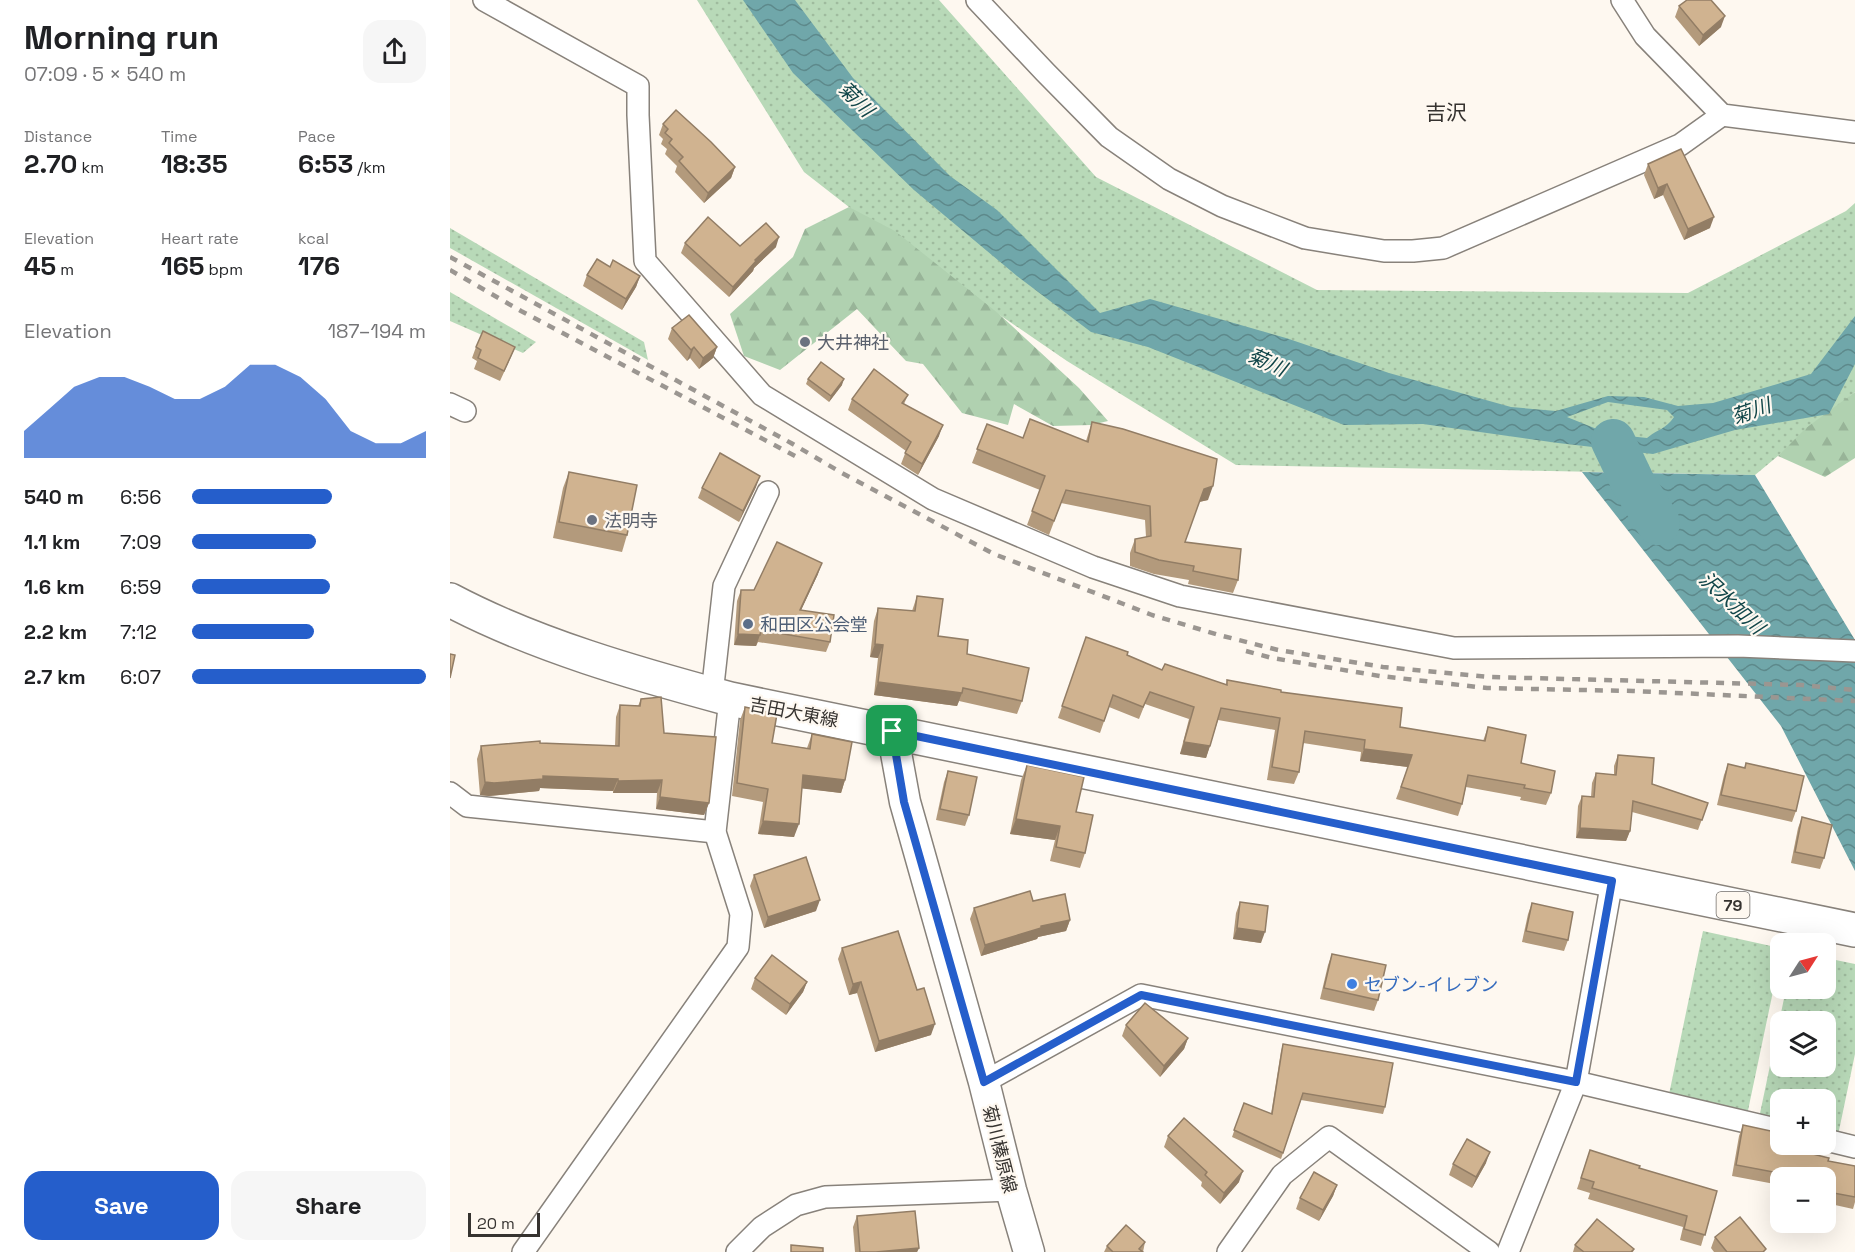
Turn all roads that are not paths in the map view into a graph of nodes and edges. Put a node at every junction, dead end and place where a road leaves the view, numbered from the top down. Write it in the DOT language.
graph roads {
  1 [pos="484,0"];
  2 [pos="977,0"];
  3 [pos="1622,0"];
  4 [pos="1722,116"];
  5 [pos="1855,132"];
  6 [pos="768,492"];
  7 [pos="450,600"];
  8 [pos="1852,651"];
  9 [pos="721,696"];
  10 [pos="892,731"];
  11 [pos="450,793"];
  12 [pos="715,832"];
  13 [pos="1612,881"];
  14 [pos="1855,930"];
  15 [pos="984,1082"];
  16 [pos="1576,1082"];
  17 [pos="1770,1128"];
  18 [pos="1836,1142"];
  19 [pos="1855,1147"];
  20 [pos="1011,1190"];
  21 [pos="523,1252"];
  22 [pos="738,1252"];
  23 [pos="1029,1252"];
  24 [pos="1228,1252"];
  25 [pos="1489,1252"];
  26 [pos="1508,1252"];
  1 -- 8 [label="street"];
  2 -- 4 [label="street"];
  3 -- 4 [label="street"];
  4 -- 5 [label="street"];
  6 -- 9 [label="street"];
  7 -- 9 [label="main road, 吉田大東線 / 79"];
  9 -- 10 [label="main road, 吉田大東線 / 79"];
  9 -- 12 [label="street"];
  10 -- 13 [label="main road, 吉田大東線 / 79"];
  10 -- 15 [label="main road, 菊川榛原線"];
  11 -- 12 [label="street"];
  12 -- 21 [label="street"];
  13 -- 14 [label="main road, 吉田大東線 / 79"];
  13 -- 16 [label="street"];
  15 -- 16 [label="street"];
  15 -- 20 [label="main road, 菊川榛原線"];
  16 -- 17 [label="street"];
  16 -- 26 [label="street"];
  18 -- 19 [label="street"];
  20 -- 22 [label="street"];
  20 -- 23 [label="main road, 菊川榛原線"];
  24 -- 25 [label="street"];
}
